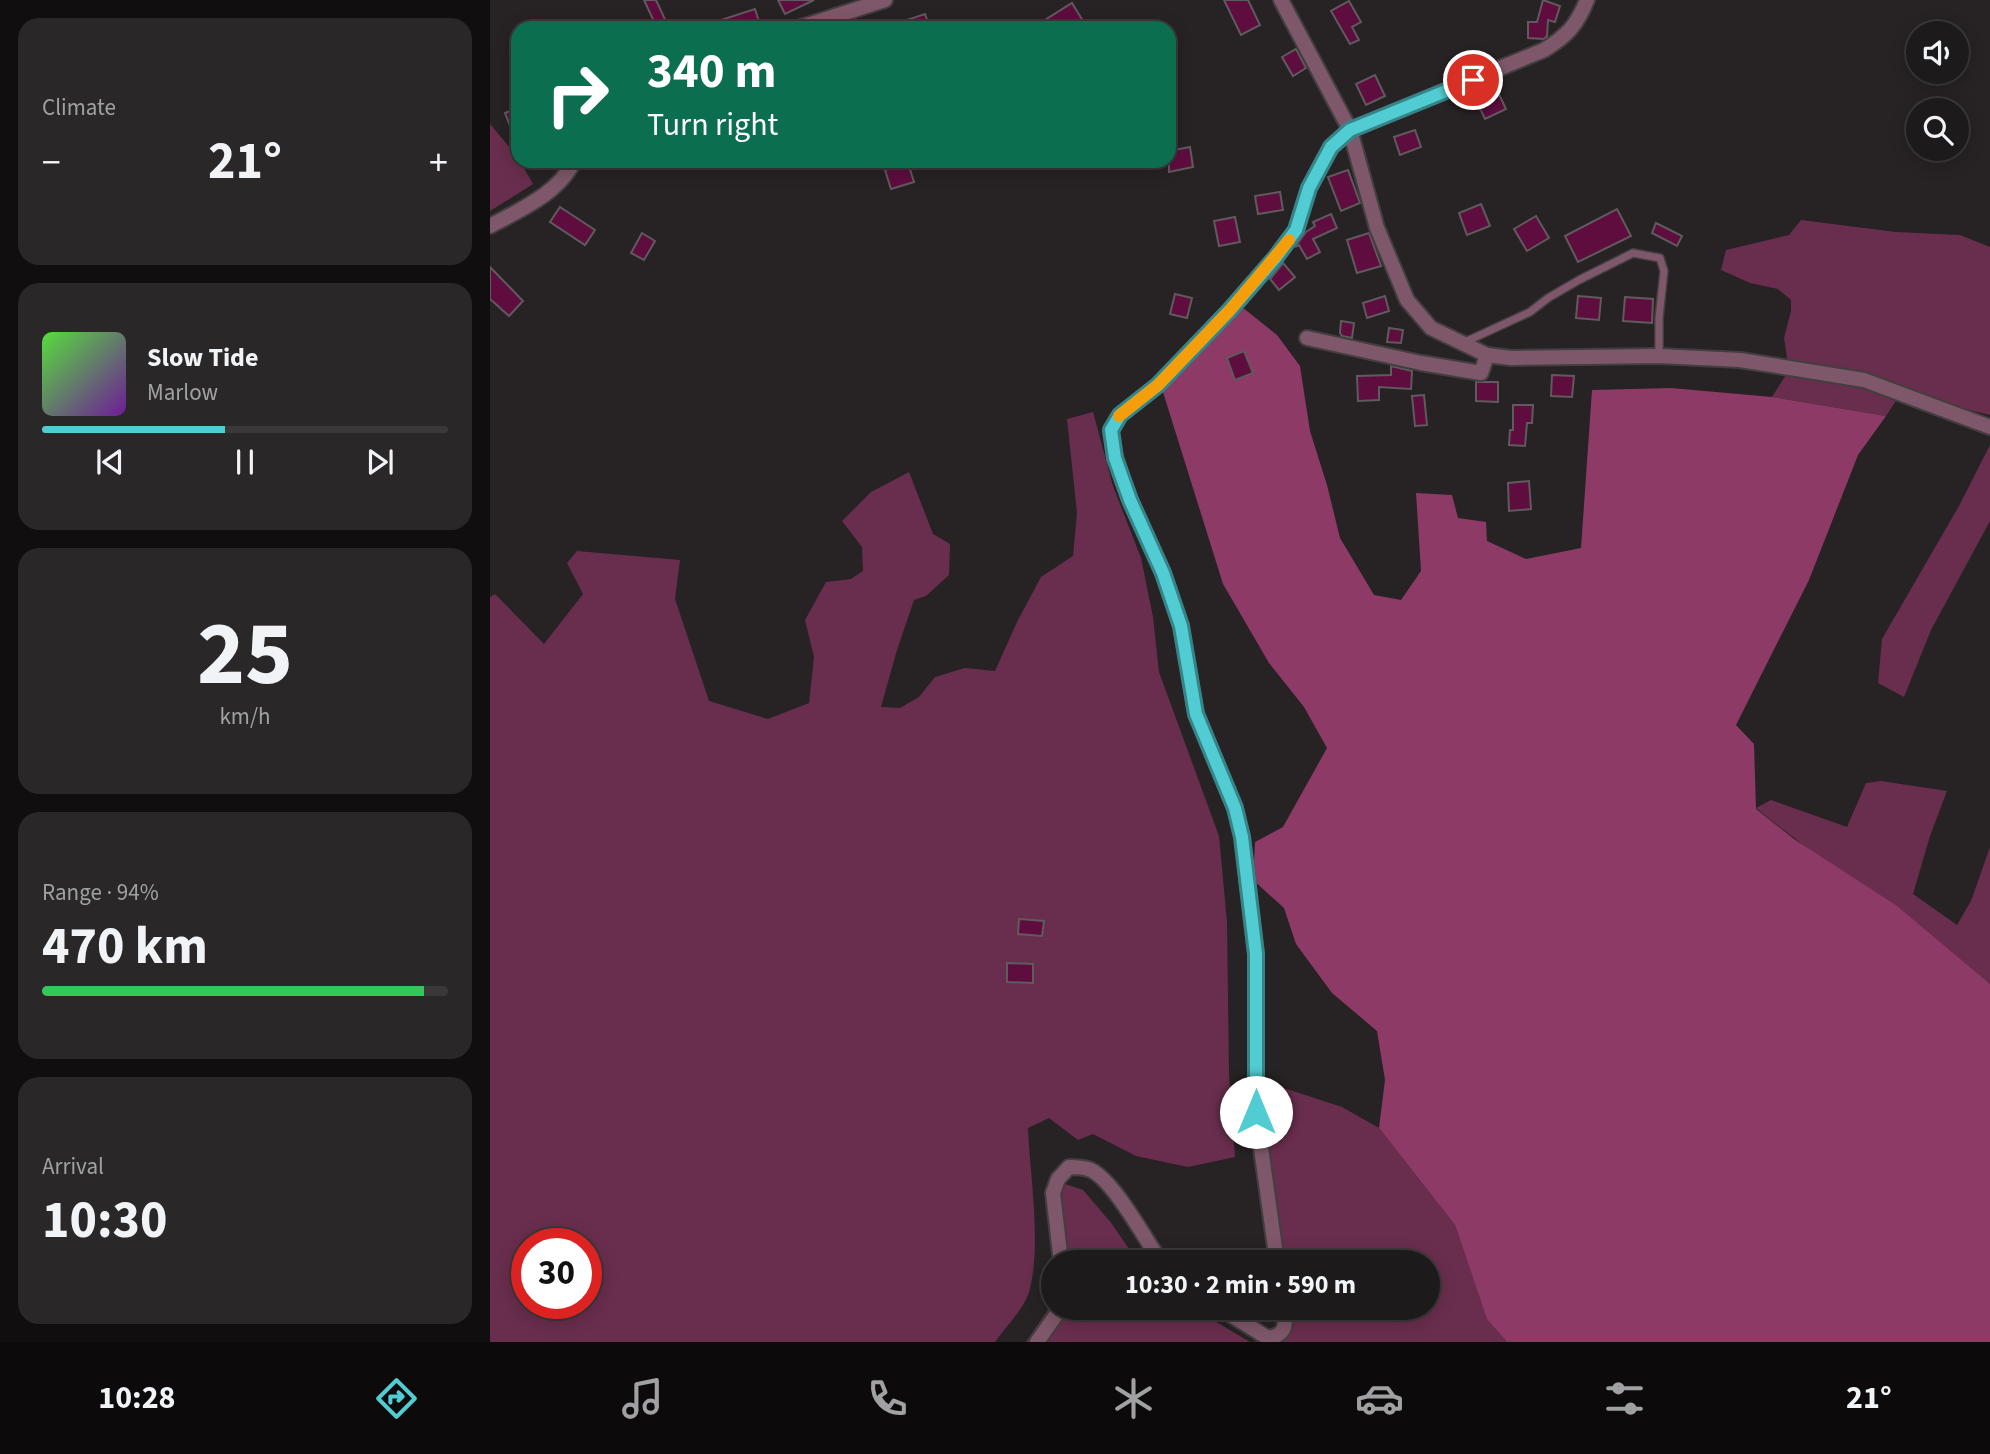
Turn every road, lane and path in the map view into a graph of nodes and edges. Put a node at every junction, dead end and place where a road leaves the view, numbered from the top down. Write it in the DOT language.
graph roads {
  1 [pos="885,0"];
  2 [pos="1281,0"];
  3 [pos="1587,0"];
  4 [pos="820,21"];
  5 [pos="1350,130"];
  6 [pos="571,168"];
  7 [pos="490,226"];
  8 [pos="1307,338"];
  9 [pos="1462,343"];
  10 [pos="1487,355"];
  11 [pos="1659,356"];
  12 [pos="1990,427"];
  13 [pos="1060,1250"];
  14 [pos="1153,1250"];
  15 [pos="1275,1250"];
  16 [pos="1052,1320"];
  17 [pos="1239,1320"];
  18 [pos="1286,1320"];
  19 [pos="1037,1342"];
  1 -- 4 [label="street"];
  2 -- 5 [label="street"];
  3 -- 5 [label="street"];
  5 -- 9 [label="street"];
  5 -- 15 [label="street"];
  6 -- 7 [label="street"];
  8 -- 10 [label="street"];
  9 -- 10 [label="street"];
  9 -- 11 [label="lane"];
  10 -- 11 [label="street"];
  11 -- 12 [label="street"];
  13 -- 14 [label="street"];
  16 -- 19 [label="street"];
  17 -- 18 [label="street"];
}
